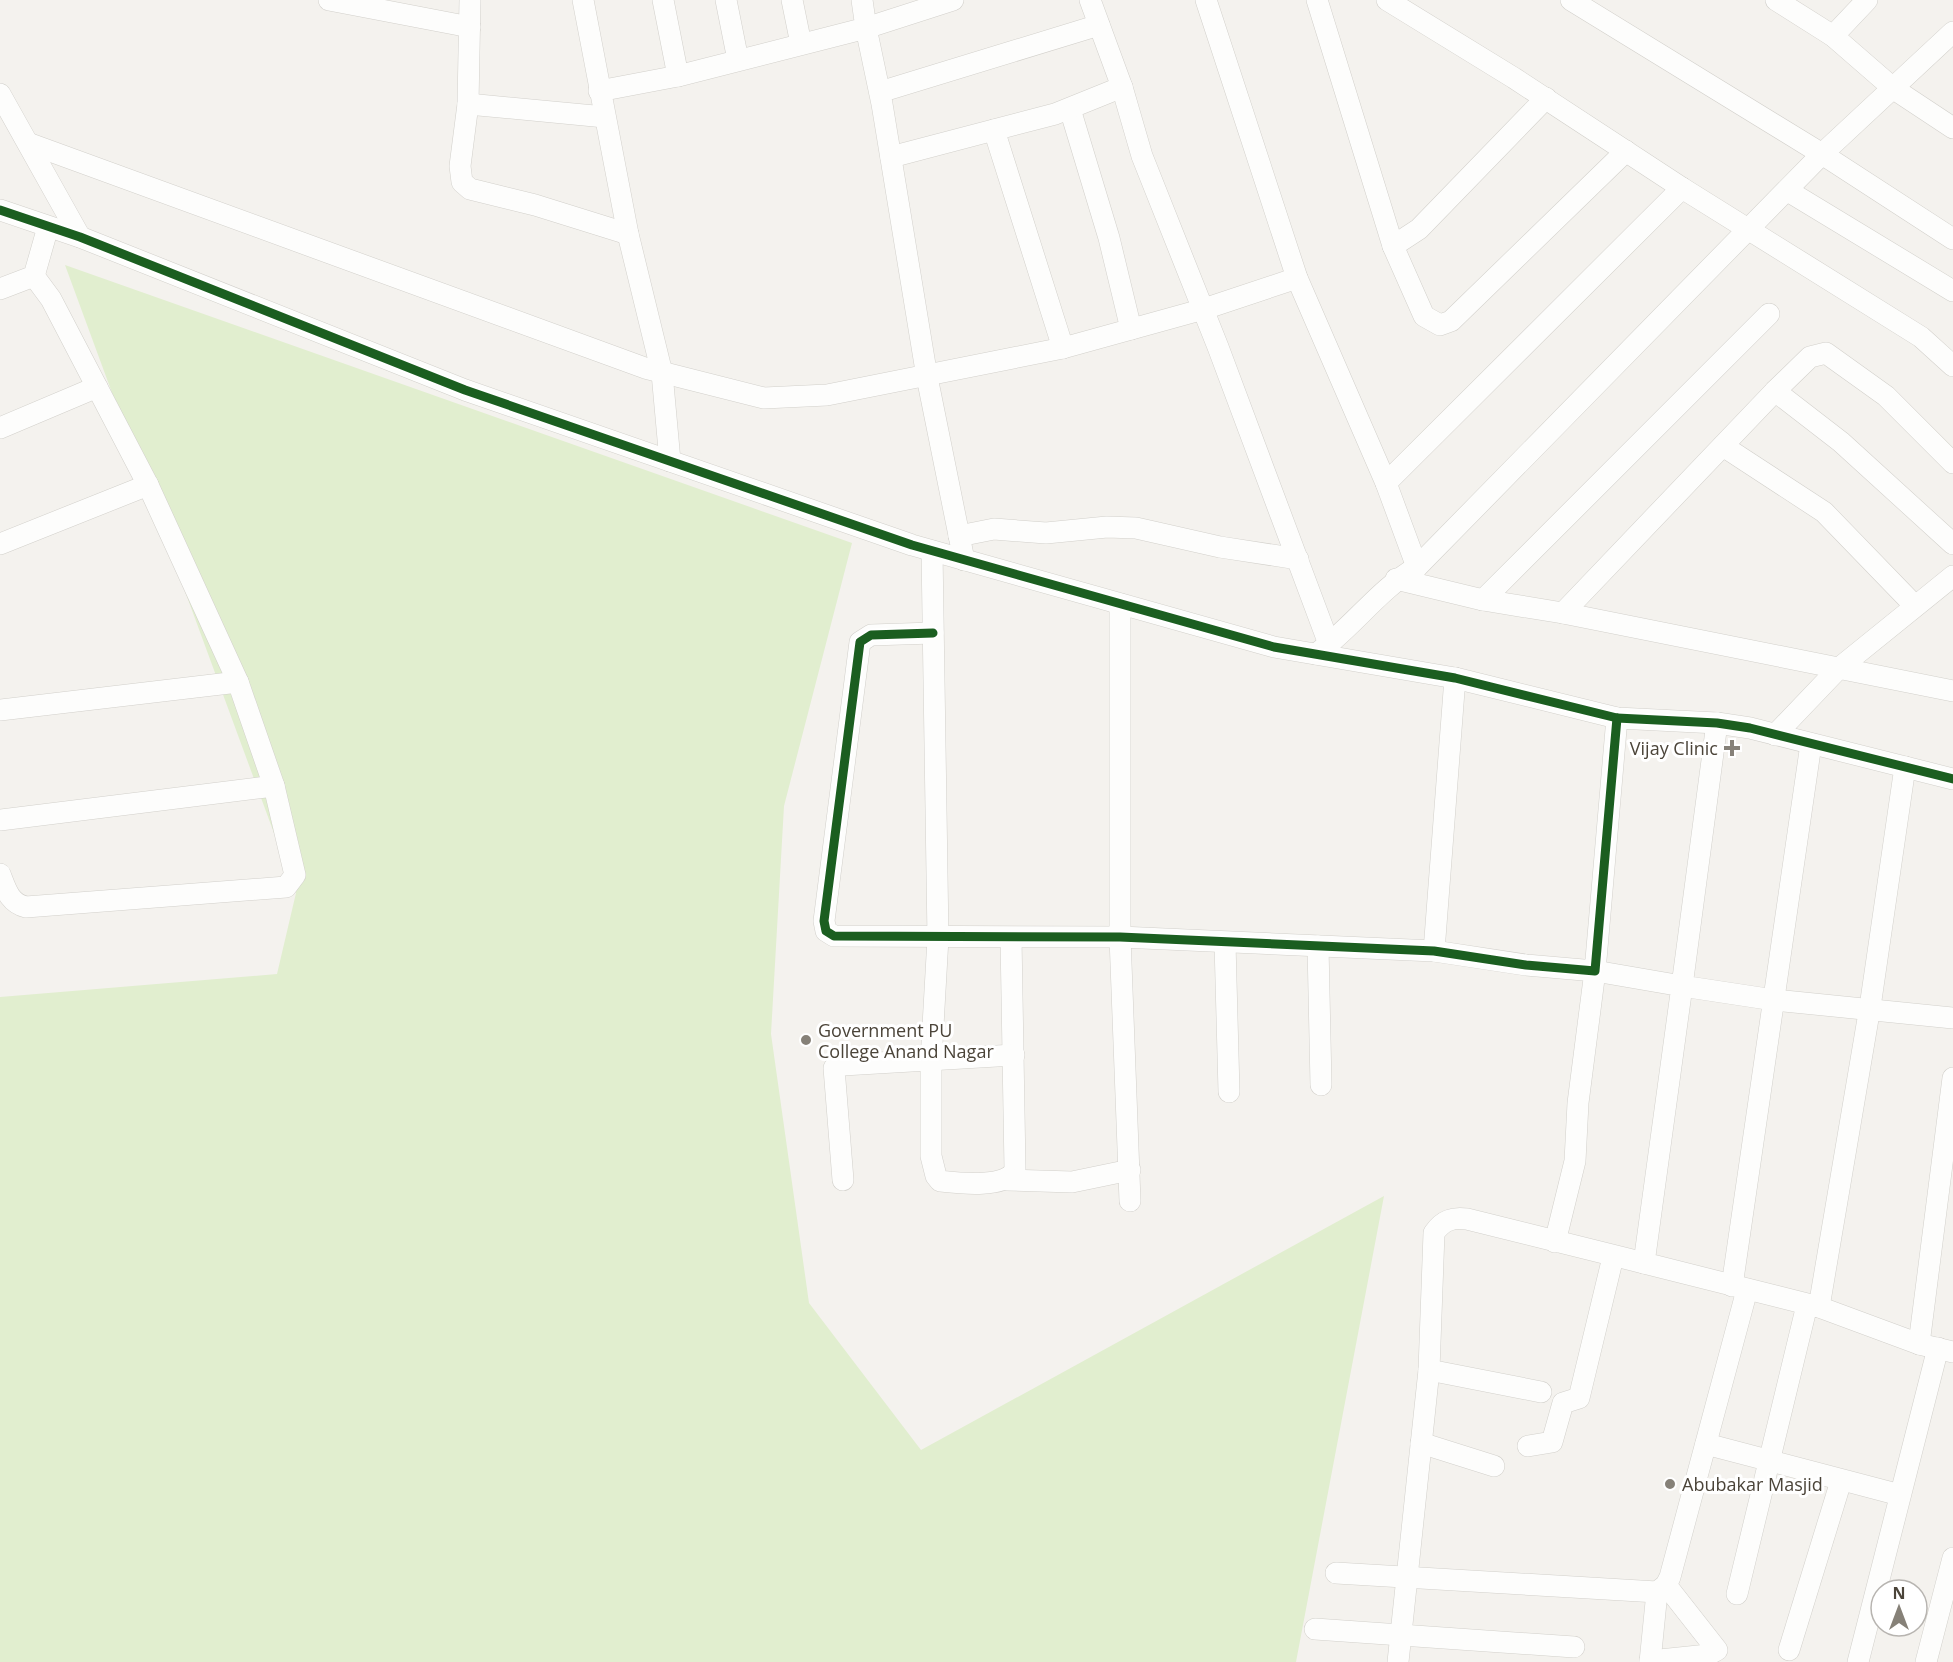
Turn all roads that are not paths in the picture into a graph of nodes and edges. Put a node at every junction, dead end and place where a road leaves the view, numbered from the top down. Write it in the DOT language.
graph roads {
  1 [pos="329,0"];
  2 [pos="470,0"];
  3 [pos="583,0"];
  4 [pos="663,0"];
  5 [pos="726,0"];
  6 [pos="792,0"];
  7 [pos="862,0"];
  8 [pos="1090,0"];
  9 [pos="1206,0"];
  10 [pos="1317,0"];
  11 [pos="1387,0"];
  12 [pos="1571,0"];
  13 [pos="1776,0"];
  14 [pos="940,2"];
  15 [pos="1861,2"];
  16 [pos="1099,25"];
  17 [pos="470,27"];
  18 [pos="866,28"];
  19 [pos="1953,32"];
  20 [pos="1833,36"];
  21 [pos="801,44"];
  22 [pos="738,60"];
  23 [pos="678,76"];
  24 [pos="1122,87"];
  25 [pos="1894,89"];
  26 [pos="600,90"];
  27 [pos="880,92"];
  28 [pos="0,94"];
  29 [pos="1546,98"];
  30 [pos="468,104"];
  31 [pos="1070,109"];
  32 [pos="605,117"];
  33 [pos="1953,128"];
  34 [pos="993,130"];
  35 [pos="28,143"];
  36 [pos="1626,151"];
  37 [pos="1822,154"];
  38 [pos="891,158"];
  39 [pos="1682,188"];
  40 [pos="1788,191"];
  41 [pos="0,210"];
  42 [pos="48,226"];
  43 [pos="1749,229"];
  44 [pos="628,234"];
  45 [pos="80,237"];
  46 [pos="1953,240"];
  47 [pos="1393,246"];
  48 [pos="34,276"];
  49 [pos="1298,278"];
  50 [pos="0,289"];
  51 [pos="1953,291"];
  52 [pos="1204,309"];
  53 [pos="1769,314"];
  54 [pos="1131,329"];
  55 [pos="1063,348"];
  56 [pos="1953,366"];
  57 [pos="662,373"];
  58 [pos="927,377"];
  59 [pos="97,387"];
  60 [pos="1775,391"];
  61 [pos="0,428"];
  62 [pos="1723,446"];
  63 [pos="670,461"];
  64 [pos="1953,463"];
  65 [pos="1386,483"];
  66 [pos="148,485"];
  67 [pos="959,536"];
  68 [pos="0,544"];
  69 [pos="1953,544"];
  70 [pos="932,551"];
  71 [pos="1298,559"];
  72 [pos="964,560"];
  73 [pos="1417,567"];
  74 [pos="1953,576"];
  75 [pos="1396,579"];
  76 [pos="1483,600"];
  77 [pos="1120,604"];
  78 [pos="1914,605"];
  79 [pos="1563,613"];
  80 [pos="933,633"];
  81 [pos="1323,649"];
  82 [pos="1838,669"];
  83 [pos="1455,678"];
  84 [pos="238,682"];
  85 [pos="1953,691"];
  86 [pos="0,710"];
  87 [pos="1617,718"];
  88 [pos="1717,723"];
  89 [pos="1774,735"];
  90 [pos="1811,744"];
  91 [pos="1905,767"];
  92 [pos="1953,779"];
  93 [pos="274,786"];
  94 [pos="0,820"];
  95 [pos="0,874"];
  96 [pos="1120,937"];
  97 [pos="938,938"];
  98 [pos="1011,938"];
  99 [pos="1225,943"];
  100 [pos="1318,945"];
  101 [pos="1434,951"];
  102 [pos="1595,971"];
  103 [pos="1682,986"];
  104 [pos="1774,1000"];
  105 [pos="1870,1007"];
  106 [pos="1953,1018"];
  107 [pos="1014,1055"];
  108 [pos="931,1061"];
  109 [pos="1953,1078"];
  110 [pos="1321,1085"];
  111 [pos="1229,1092"];
  112 [pos="1130,1170"];
  113 [pos="843,1180"];
  114 [pos="1007,1180"];
  115 [pos="1130,1201"];
  116 [pos="1555,1242"];
  117 [pos="1613,1257"];
  118 [pos="1644,1263"];
  119 [pos="1740,1288"];
  120 [pos="1813,1306"];
  121 [pos="1937,1348"];
  122 [pos="1429,1370"];
  123 [pos="1541,1392"];
  124 [pos="1421,1443"];
  125 [pos="1706,1444"];
  126 [pos="1528,1446"];
  127 [pos="1770,1461"];
  128 [pos="1494,1466"];
  129 [pos="1841,1481"];
  130 [pos="1900,1495"];
  131 [pos="1953,1558"];
  132 [pos="1336,1573"];
  133 [pos="1406,1575"];
  134 [pos="1661,1589"];
  135 [pos="1737,1594"];
  136 [pos="1947,1609"];
  137 [pos="1315,1629"];
  138 [pos="1400,1636"];
  139 [pos="1574,1647"];
  140 [pos="1789,1650"];
  141 [pos="1650,1661"];
  142 [pos="1398,1662"];
  143 [pos="1858,1662"];
  144 [pos="1926,1662"];
  1 -- 17 [label="street"];
  2 -- 17 [label="street"];
  3 -- 26 [label="street"];
  4 -- 23 [label="street"];
  5 -- 22 [label="street"];
  6 -- 21 [label="street"];
  7 -- 18 [label="street"];
  8 -- 16 [label="street"];
  9 -- 49 [label="street"];
  10 -- 47 [label="street"];
  11 -- 29 [label="street"];
  12 -- 37 [label="street"];
  13 -- 20 [label="street"];
  14 -- 18 [label="street"];
  15 -- 20 [label="street"];
  16 -- 24 [label="street"];
  16 -- 27 [label="street"];
  17 -- 30 [label="street"];
  18 -- 21 [label="street"];
  18 -- 27 [label="street"];
  19 -- 25 [label="street"];
  20 -- 25 [label="street"];
  21 -- 22 [label="street"];
  22 -- 23 [label="street"];
  23 -- 26 [label="street"];
  24 -- 31 [label="street"];
  24 -- 52 [label="street"];
  25 -- 33 [label="street"];
  25 -- 37 [label="street"];
  26 -- 32 [label="street"];
  27 -- 38 [label="street"];
  28 -- 35 [label="street"];
  29 -- 36 [label="street"];
  29 -- 47 [label="street"];
  30 -- 32 [label="street"];
  30 -- 44 [label="street"];
  31 -- 34 [label="street"];
  31 -- 54 [label="street"];
  32 -- 44 [label="street"];
  34 -- 38 [label="street"];
  34 -- 55 [label="street"];
  35 -- 45 [label="street"];
  35 -- 57 [label="street"];
  36 -- 39 [label="street"];
  36 -- 47 [label="street"];
  37 -- 40 [label="street"];
  37 -- 46 [label="street"];
  38 -- 58 [label="street"];
  39 -- 43 [label="street"];
  39 -- 65 [label="street"];
  40 -- 43 [label="street"];
  40 -- 51 [label="street"];
  41 -- 42 [label="street"];
  42 -- 45 [label="street"];
  42 -- 48 [label="street"];
  43 -- 56 [label="street"];
  43 -- 73 [label="street"];
  44 -- 57 [label="street"];
  45 -- 63 [label="street"];
  48 -- 50 [label="street"];
  48 -- 59 [label="street"];
  49 -- 52 [label="street"];
  49 -- 65 [label="street"];
  52 -- 54 [label="street"];
  52 -- 71 [label="street"];
  53 -- 76 [label="street"];
  54 -- 55 [label="street"];
  55 -- 58 [label="street"];
  57 -- 58 [label="street"];
  57 -- 63 [label="street"];
  58 -- 67 [label="street"];
  59 -- 61 [label="street"];
  59 -- 66 [label="street"];
  60 -- 62 [label="street"];
  60 -- 64 [label="street"];
  60 -- 69 [label="street"];
  62 -- 78 [label="street"];
  62 -- 79 [label="street"];
  63 -- 70 [label="street"];
  65 -- 73 [label="street"];
  66 -- 68 [label="street"];
  66 -- 84 [label="street"];
  67 -- 71 [label="street"];
  67 -- 72 [label="street"];
  70 -- 72 [label="street"];
  70 -- 80 [label="street"];
  71 -- 81 [label="street"];
  72 -- 77 [label="street"];
  73 -- 75 [label="street"];
  74 -- 78 [label="street"];
  75 -- 76 [label="street"];
  75 -- 81 [label="street"];
  76 -- 79 [label="street"];
  77 -- 81 [label="street"];
  77 -- 96 [label="street"];
  78 -- 82 [label="street"];
  79 -- 82 [label="street"];
  80 -- 97 [label="street"];
  80 -- 97 [label="street"];
  81 -- 83 [label="street"];
  82 -- 85 [label="street"];
  82 -- 89 [label="street"];
  83 -- 87 [label="street"];
  83 -- 101 [label="street"];
  84 -- 86 [label="street"];
  84 -- 93 [label="street"];
  87 -- 88 [label="street"];
  87 -- 102 [label="street"];
  88 -- 89 [label="street"];
  88 -- 103 [label="street"];
  89 -- 90 [label="street"];
  90 -- 91 [label="street"];
  90 -- 104 [label="street"];
  91 -- 92 [label="street"];
  91 -- 105 [label="street"];
  93 -- 94 [label="street"];
  93 -- 95 [label="street"];
  96 -- 98 [label="street"];
  96 -- 99 [label="street"];
  96 -- 112 [label="street"];
  97 -- 98 [label="street"];
  97 -- 108 [label="street"];
  98 -- 107 [label="street"];
  99 -- 100 [label="street"];
  99 -- 111 [label="street"];
  100 -- 101 [label="street"];
  100 -- 110 [label="street"];
  101 -- 102 [label="street"];
  102 -- 103 [label="street"];
  102 -- 116 [label="street"];
  103 -- 104 [label="street"];
  103 -- 118 [label="street"];
  104 -- 105 [label="street"];
  104 -- 119 [label="street"];
  105 -- 106 [label="street"];
  105 -- 120 [label="street"];
  107 -- 108 [label="street"];
  107 -- 114 [label="street"];
  108 -- 113 [label="street"];
  108 -- 114 [label="street"];
  109 -- 121 [label="street"];
  112 -- 114 [label="street"];
  112 -- 115 [label="street"];
  116 -- 117 [label="street"];
  116 -- 122 [label="street"];
  117 -- 118 [label="street"];
  117 -- 126 [label="street"];
  118 -- 119 [label="street"];
  119 -- 120 [label="street"];
  119 -- 125 [label="street"];
  120 -- 121 [label="street"];
  120 -- 127 [label="street"];
  121 -- 130 [label="street"];
  122 -- 123 [label="street"];
  122 -- 124 [label="street"];
  124 -- 128 [label="street"];
  124 -- 133 [label="street"];
  125 -- 127 [label="street"];
  125 -- 134 [label="street"];
  127 -- 129 [label="street"];
  127 -- 135 [label="street"];
  129 -- 130 [label="street"];
  129 -- 140 [label="street"];
  130 -- 143 [label="street"];
  131 -- 136 [label="street"];
  132 -- 133 [label="street"];
  133 -- 134 [label="street"];
  133 -- 138 [label="street"];
  134 -- 141 [label="street"];
  134 -- 141 [label="street"];
  136 -- 144 [label="street"];
  137 -- 138 [label="street"];
  138 -- 139 [label="street"];
  138 -- 142 [label="street"];
}
